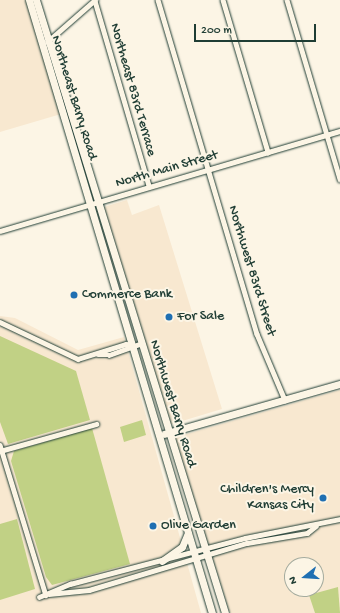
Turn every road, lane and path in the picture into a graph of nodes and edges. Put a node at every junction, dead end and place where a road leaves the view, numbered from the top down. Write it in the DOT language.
graph roads {
  1 [pos="29,0"];
  2 [pos="36,0"];
  3 [pos="95,0"];
  4 [pos="158,0"];
  5 [pos="222,0"];
  6 [pos="287,0"];
  7 [pos="43,32"];
  8 [pos="58,33"];
  9 [pos="46,43"];
  10 [pos="340,131"];
  11 [pos="327,135"];
  12 [pos="268,152"];
  13 [pos="209,169"];
  14 [pos="340,179"];
  15 [pos="149,186"];
  16 [pos="94,203"];
  17 [pos="0,231"];
  18 [pos="0,322"];
  19 [pos="140,344"];
  20 [pos="132,346"];
  21 [pos="340,384"];
  22 [pos="285,400"];
  23 [pos="96,424"];
  24 [pos="164,434"];
  25 [pos="0,445"];
  26 [pos="1,451"];
  27 [pos="181,510"];
  28 [pos="340,519"];
  29 [pos="188,532"];
  30 [pos="199,554"];
  31 [pos="162,561"];
  32 [pos="47,594"];
  33 [pos="39,597"];
  34 [pos="212,613"];
  35 [pos="225,613"];
  1 -- 7 [label="main road, Northeast Barry Road"];
  2 -- 7 [label="main road, Northeast Barry Road"];
  3 -- 8 [label="street"];
  3 -- 15 [label="street, Northeast 83rd Terrace"];
  4 -- 13 [label="street, Northwest 83rd Street"];
  5 -- 12 [label="street"];
  6 -- 11 [label="street"];
  7 -- 8 [label="street"];
  7 -- 9 [label="main road, Northeast Barry Road"];
  8 -- 9 [label="street"];
  9 -- 16 [label="main road, Northeast Barry Road"];
  10 -- 11 [label="street, North Main Street"];
  11 -- 12 [label="street, North Main Street"];
  11 -- 14 [label="street"];
  12 -- 13 [label="street, North Main Street"];
  13 -- 15 [label="street, North Main Street"];
  13 -- 22 [label="street, Northwest 83rd Street"];
  15 -- 16 [label="street, North Main Street"];
  16 -- 17 [label="street, North Main Street"];
  16 -- 19 [label="main road, Northwest Barry Road"];
  16 -- 20 [label="main road, Northwest Barry Road"];
  18 -- 20 [label="street"];
  19 -- 20 [label="street"];
  19 -- 24 [label="main road, Northwest Barry Road"];
  20 -- 24 [label="main road, Northwest Barry Road"];
  21 -- 22 [label="main road"];
  22 -- 24 [label="main road"];
  23 -- 26 [label="street"];
  24 -- 27 [label="main road, Northwest Barry Road"];
  24 -- 30 [label="main road, Northwest Barry Road"];
  25 -- 26 [label="street"];
  26 -- 32 [label="street"];
  27 -- 29 [label="main road, Northwest Barry Road"];
  27 -- 30 [label="main road"];
  28 -- 30 [label="street"];
  29 -- 30 [label="main road, Northwest Barry Road"];
  29 -- 31 [label="main road"];
  30 -- 31 [label="street"];
  30 -- 32 [label="street"];
  30 -- 34 [label="main road, Northwest Barry Road"];
  30 -- 35 [label="main road, Northwest Barry Road"];
  31 -- 32 [label="street"];
  32 -- 33 [label="street"];
}
